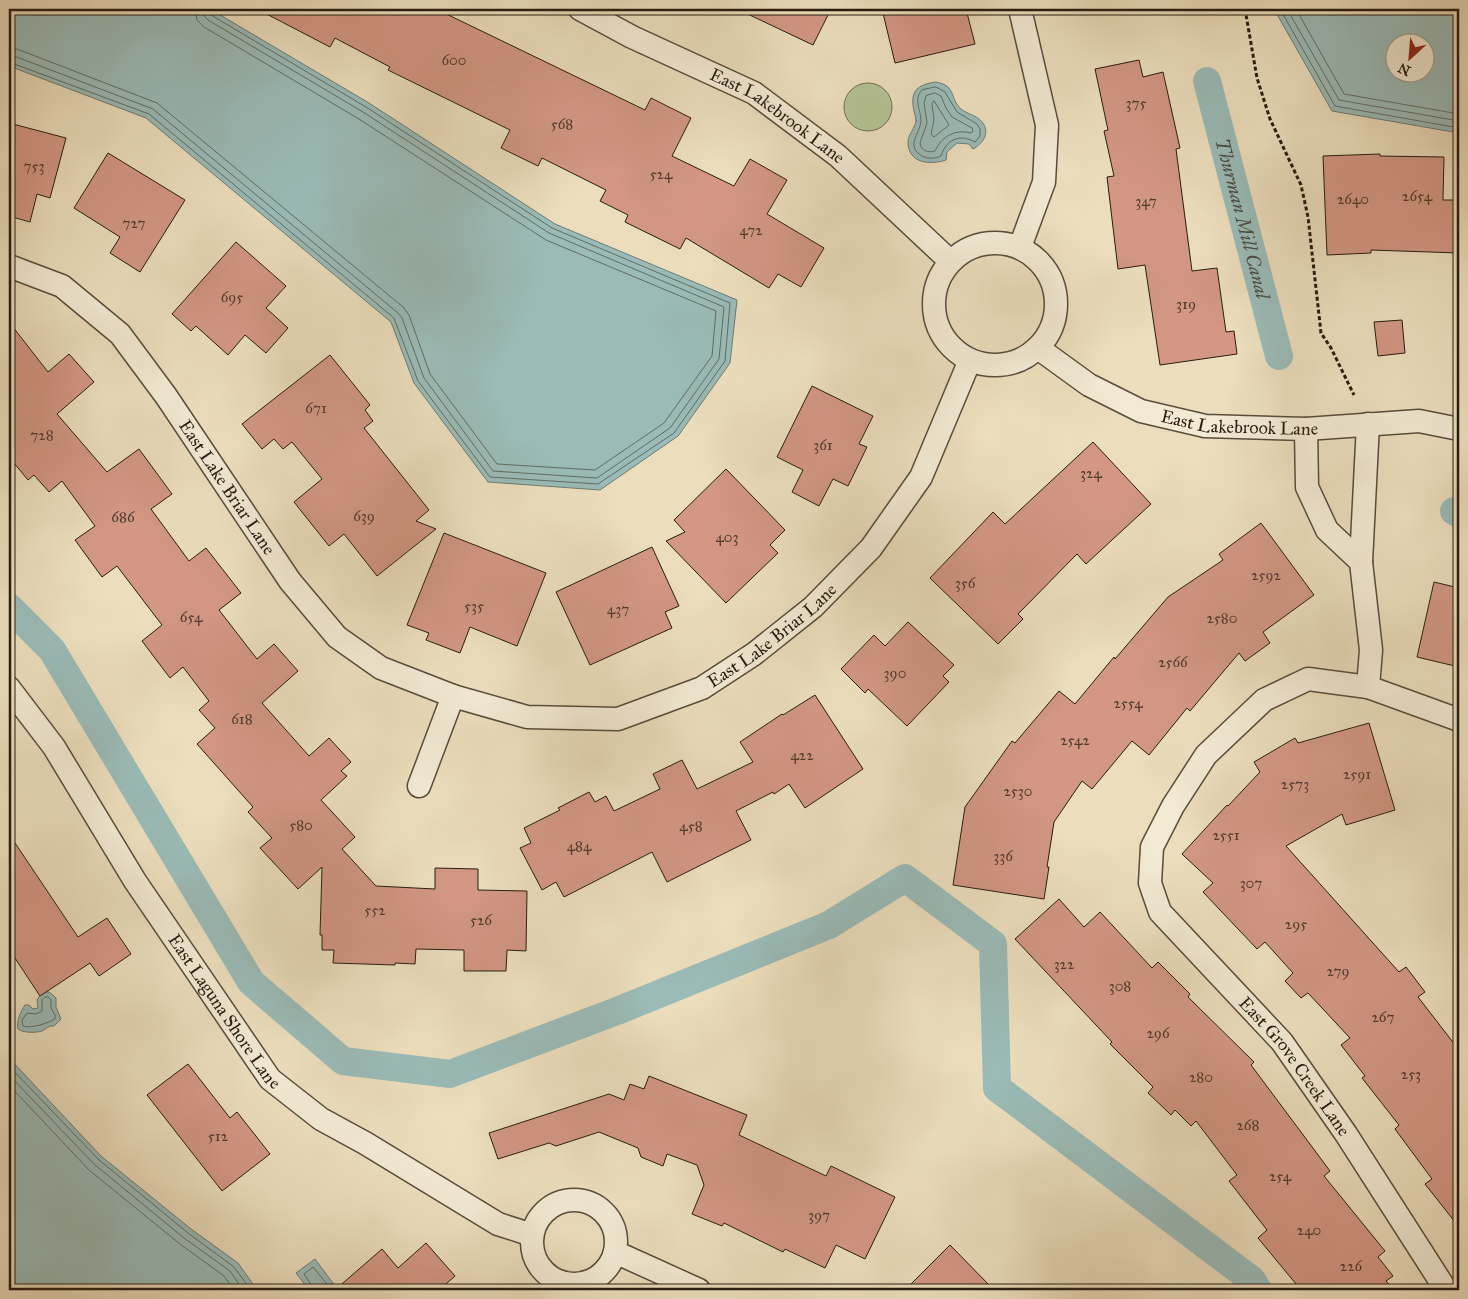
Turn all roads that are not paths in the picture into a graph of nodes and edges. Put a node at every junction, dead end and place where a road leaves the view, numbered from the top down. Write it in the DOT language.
graph roads {
  1 [pos="580,9"];
  2 [pos="1020,9"];
  3 [pos="1020,248"];
  4 [pos="950,261"];
  5 [pos="9,266"];
  6 [pos="1038,348"];
  7 [pos="970,360"];
  8 [pos="1368,424"];
  9 [pos="1306,429"];
  10 [pos="1459,429"];
  11 [pos="1361,562"];
  12 [pos="1368,687"];
  13 [pos="9,688"];
  14 [pos="453,696"];
  15 [pos="1459,720"];
  16 [pos="419,786"];
  17 [pos="532,1235"];
  18 [pos="615,1252"];
  19 [pos="699,1290"];
  20 [pos="1446,1290"];
  1 -- 4 [label="street, East Lakebrook Lane"];
  2 -- 3 [label="street"];
  3 -- 4 [label="street"];
  3 -- 6 [label="street"];
  4 -- 7 [label="street"];
  5 -- 14 [label="street, East Lake Briar Lane"];
  6 -- 7 [label="street"];
  6 -- 9 [label="street, East Lakebrook Lane"];
  7 -- 14 [label="street, East Lake Briar Lane"];
  8 -- 9 [label="street, East Lakebrook Lane"];
  8 -- 10 [label="street, East Lakebrook Lane"];
  8 -- 11 [label="street"];
  9 -- 11 [label="street"];
  11 -- 12 [label="street"];
  12 -- 15 [label="street"];
  12 -- 20 [label="street, East Grove Creek Lane"];
  13 -- 17 [label="street, East Laguna Shore Lane"];
  14 -- 16 [label="street"];
  17 -- 18 [label="street"];
  17 -- 18 [label="street"];
  18 -- 19 [label="street"];
}
